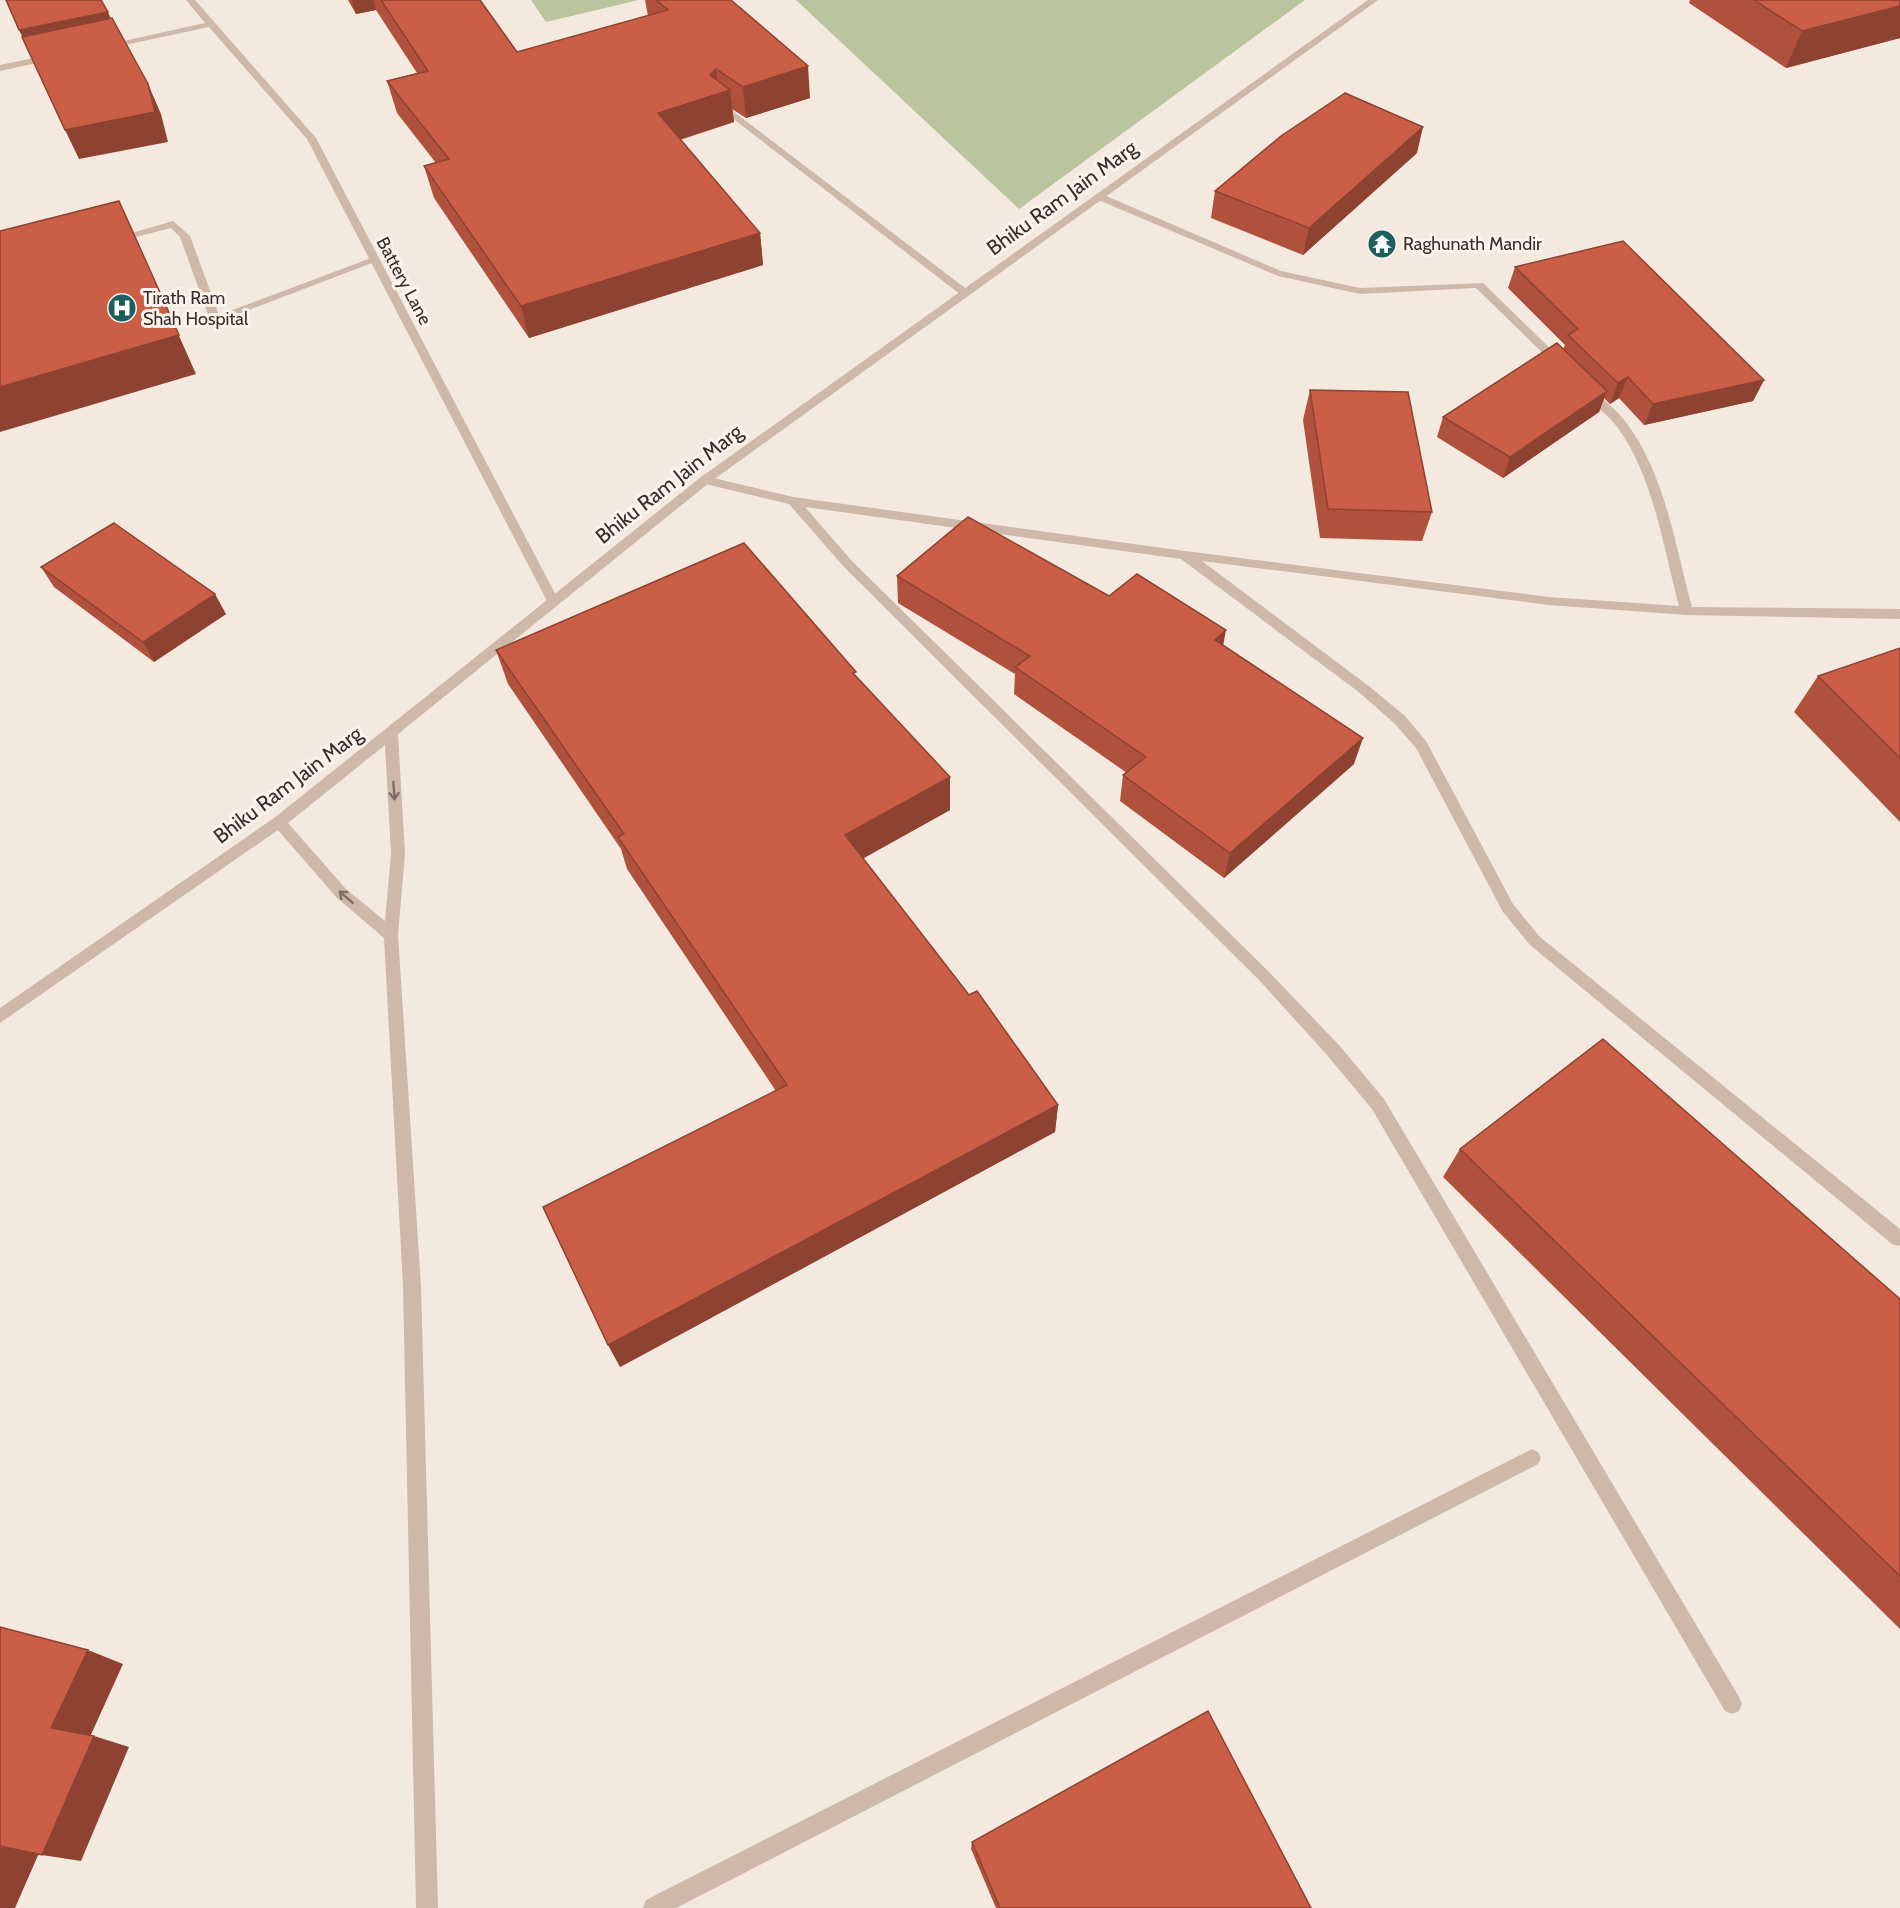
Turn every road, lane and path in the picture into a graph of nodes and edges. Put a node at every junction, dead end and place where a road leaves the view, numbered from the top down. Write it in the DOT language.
graph roads {
  1 [pos="190,0"];
  2 [pos="1374,0"];
  3 [pos="211,24"];
  4 [pos="94,49"];
  5 [pos="59,56"];
  6 [pos="0,68"];
  7 [pos="721,105"];
  8 [pos="1100,197"];
  9 [pos="104,242"];
  10 [pos="375,260"];
  11 [pos="965,293"];
  12 [pos="705,480"];
  13 [pos="793,501"];
  14 [pos="1185,555"];
  15 [pos="554,601"];
  16 [pos="1687,611"];
  17 [pos="1900,614"];
  18 [pos="391,733"];
  19 [pos="279,822"];
  20 [pos="391,935"];
  21 [pos="0,1016"];
  22 [pos="1898,1238"];
  23 [pos="1532,1458"];
  24 [pos="1732,1704"];
  25 [pos="427,1908"];
  26 [pos="654,1908"];
  1 -- 3 [label="street, Battery Lane"];
  2 -- 8 [label="street, Bhiku Ram Jain Marg"];
  3 -- 4 [label="street"];
  3 -- 10 [label="street, Battery Lane"];
  5 -- 6 [label="street"];
  7 -- 11 [label="street"];
  8 -- 11 [label="street, Bhiku Ram Jain Marg"];
  8 -- 16 [label="street"];
  9 -- 10 [label="street"];
  10 -- 15 [label="street, Battery Lane"];
  11 -- 12 [label="street, Bhiku Ram Jain Marg"];
  12 -- 13 [label="street"];
  12 -- 15 [label="street, Bhiku Ram Jain Marg"];
  13 -- 14 [label="street"];
  13 -- 24 [label="street"];
  14 -- 16 [label="street"];
  14 -- 22 [label="street"];
  15 -- 18 [label="street, Bhiku Ram Jain Marg"];
  16 -- 17 [label="street"];
  18 -- 19 [label="street, Bhiku Ram Jain Marg"];
  18 -- 20 [label="street, one-way"];
  20 -- 19 [label="street, one-way"];
  19 -- 21 [label="street, Bhiku Ram Jain Marg"];
  20 -- 25 [label="street"];
  23 -- 26 [label="street"];
}
